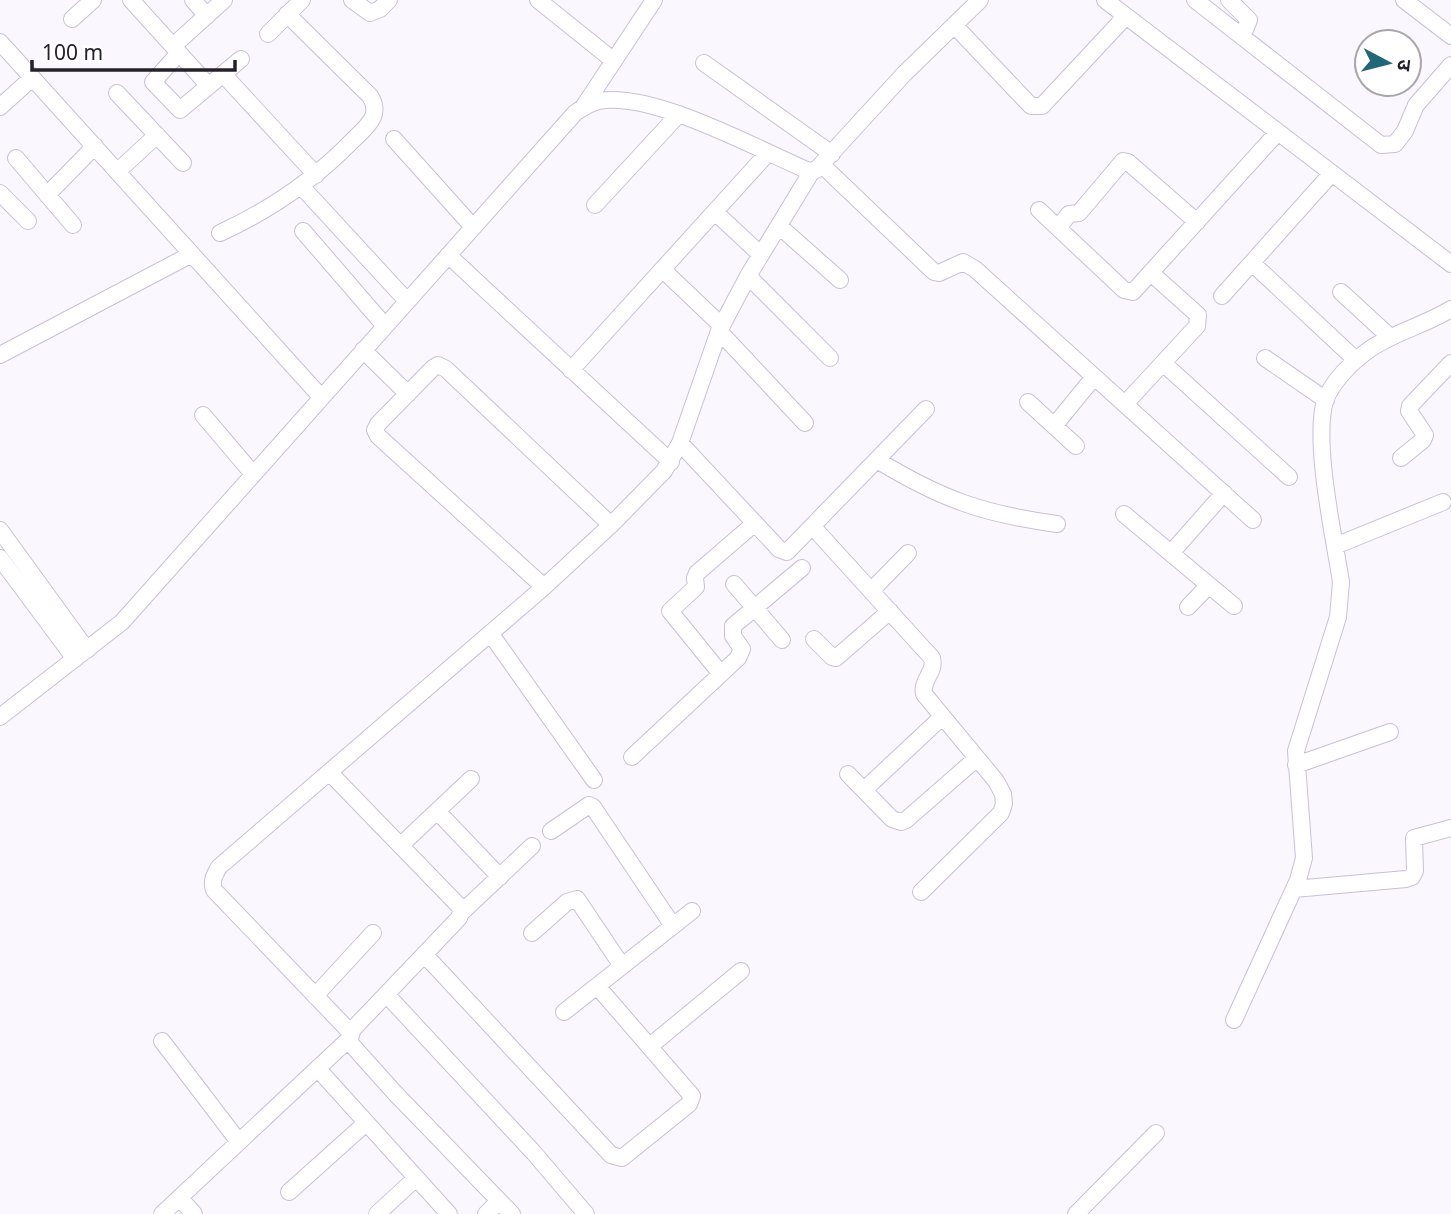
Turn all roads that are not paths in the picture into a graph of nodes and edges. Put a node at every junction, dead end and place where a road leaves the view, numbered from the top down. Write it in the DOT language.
graph roads {
  1 [pos="93,0"];
  2 [pos="131,0"];
  3 [pos="193,0"];
  4 [pos="224,0"];
  5 [pos="302,0"];
  6 [pos="352,0"];
  7 [pos="389,0"];
  8 [pos="538,0"];
  9 [pos="654,0"];
  10 [pos="980,0"];
  11 [pos="1105,0"];
  12 [pos="1195,0"];
  13 [pos="1229,0"];
  14 [pos="1404,0"];
  15 [pos="287,14"];
  16 [pos="206,16"];
  17 [pos="1126,16"];
  18 [pos="72,19"];
  19 [pos="954,25"];
  20 [pos="268,34"];
  21 [pos="1451,36"];
  22 [pos="1242,37"];
  23 [pos="0,42"];
  24 [pos="176,50"];
  25 [pos="240,59"];
  26 [pos="614,61"];
  27 [pos="704,63"];
  28 [pos="1451,65"];
  29 [pos="223,74"];
  30 [pos="33,78"];
  31 [pos="209,86"];
  32 [pos="117,93"];
  33 [pos="0,107"];
  34 [pos="584,107"];
  35 [pos="679,114"];
  36 [pos="1278,132"];
  37 [pos="156,135"];
  38 [pos="394,139"];
  39 [pos="95,146"];
  40 [pos="768,153"];
  41 [pos="16,159"];
  42 [pos="183,163"];
  43 [pos="822,163"];
  44 [pos="118,172"];
  45 [pos="1332,173"];
  46 [pos="316,175"];
  47 [pos="301,186"];
  48 [pos="0,193"];
  49 [pos="47,195"];
  50 [pos="595,205"];
  51 [pos="1039,210"];
  52 [pos="715,212"];
  53 [pos="28,221"];
  54 [pos="1197,222"];
  55 [pos="73,225"];
  56 [pos="779,226"];
  57 [pos="473,227"];
  58 [pos="1058,228"];
  59 [pos="303,231"];
  60 [pos="220,233"];
  61 [pos="192,254"];
  62 [pos="448,255"];
  63 [pos="761,255"];
  64 [pos="1252,263"];
  65 [pos="1451,264"];
  66 [pos="663,270"];
  67 [pos="1151,273"];
  68 [pos="748,276"];
  69 [pos="840,280"];
  70 [pos="1341,292"];
  71 [pos="1222,296"];
  72 [pos="407,301"];
  73 [pos="1451,309"];
  74 [pos="385,326"];
  75 [pos="720,328"];
  76 [pos="1390,337"];
  77 [pos="363,350"];
  78 [pos="0,355"];
  79 [pos="830,358"];
  80 [pos="1265,358"];
  81 [pos="1356,360"];
  82 [pos="1163,363"];
  83 [pos="1451,363"];
  84 [pos="571,370"];
  85 [pos="1094,377"];
  86 [pos="408,394"];
  87 [pos="321,397"];
  88 [pos="1326,400"];
  89 [pos="1028,402"];
  90 [pos="1125,404"];
  91 [pos="926,409"];
  92 [pos="203,415"];
  93 [pos="805,423"];
  94 [pos="1054,426"];
  95 [pos="680,443"];
  96 [pos="1076,446"];
  97 [pos="1401,458"];
  98 [pos="877,460"];
  99 [pos="671,462"];
  100 [pos="253,474"];
  101 [pos="1289,477"];
  102 [pos="1224,494"];
  103 [pos="1443,502"];
  104 [pos="1124,514"];
  105 [pos="1252,520"];
  106 [pos="755,523"];
  107 [pos="1057,524"];
  108 [pos="611,525"];
  109 [pos="813,527"];
  110 [pos="0,530"];
  111 [pos="1335,546"];
  112 [pos="908,553"];
  113 [pos="1171,553"];
  114 [pos="0,558"];
  115 [pos="803,568"];
  116 [pos="734,584"];
  117 [pos="1209,585"];
  118 [pos="544,587"];
  119 [pos="871,591"];
  120 [pos="1234,606"];
  121 [pos="1188,607"];
  122 [pos="755,609"];
  123 [pos="890,611"];
  124 [pos="490,633"];
  125 [pos="814,639"];
  126 [pos="782,640"];
  127 [pos="81,654"];
  128 [pos="721,674"];
  129 [pos="0,717"];
  130 [pos="942,717"];
  131 [pos="1390,732"];
  132 [pos="632,757"];
  133 [pos="977,758"];
  134 [pos="1296,765"];
  135 [pos="329,772"];
  136 [pos="848,774"];
  137 [pos="471,779"];
  138 [pos="594,780"];
  139 [pos="864,790"];
  140 [pos="437,811"];
  141 [pos="1451,828"];
  142 [pos="551,831"];
  143 [pos="401,845"];
  144 [pos="532,846"];
  145 [pos="500,877"];
  146 [pos="1294,889"];
  147 [pos="922,892"];
  148 [pos="692,911"];
  149 [pos="461,913"];
  150 [pos="673,926"];
  151 [pos="373,933"];
  152 [pos="532,933"];
  153 [pos="424,954"];
  154 [pos="622,966"];
  155 [pos="741,971"];
  156 [pos="597,986"];
  157 [pos="386,994"];
  158 [pos="315,996"];
  159 [pos="564,1012"];
  160 [pos="1234,1020"];
  161 [pos="350,1036"];
  162 [pos="162,1041"];
  163 [pos="650,1046"];
  164 [pos="318,1069"];
  165 [pos="366,1123"];
  166 [pos="1156,1133"];
  167 [pos="239,1142"];
  168 [pos="416,1178"];
  169 [pos="289,1192"];
  170 [pos="180,1198"];
  171 [pos="499,1201"];
  172 [pos="162,1214"];
  173 [pos="194,1214"];
  174 [pos="377,1214"];
  175 [pos="449,1214"];
  176 [pos="486,1214"];
  177 [pos="512,1214"];
  178 [pos="586,1214"];
  179 [pos="1076,1214"];
  1 -- 18 [label="street"];
  2 -- 24 [label="street"];
  3 -- 16 [label="street"];
  4 -- 16 [label="street"];
  5 -- 15 [label="street"];
  6 -- 7 [label="street"];
  8 -- 26 [label="street"];
  9 -- 26 [label="street"];
  10 -- 19 [label="street"];
  11 -- 17 [label="street"];
  12 -- 22 [label="street"];
  13 -- 22 [label="street"];
  14 -- 21 [label="street"];
  15 -- 20 [label="street"];
  15 -- 46 [label="street"];
  16 -- 24 [label="street"];
  17 -- 19 [label="street"];
  17 -- 36 [label="street"];
  19 -- 43 [label="street"];
  22 -- 28 [label="street"];
  23 -- 30 [label="street"];
  24 -- 31 [label="street"];
  24 -- 31 [label="street"];
  25 -- 29 [label="street"];
  26 -- 34 [label="street"];
  27 -- 43 [label="street"];
  29 -- 31 [label="street"];
  29 -- 46 [label="street"];
  30 -- 33 [label="street"];
  30 -- 39 [label="street"];
  32 -- 37 [label="street"];
  34 -- 35 [label="street"];
  34 -- 57 [label="street"];
  35 -- 40 [label="street"];
  35 -- 50 [label="street"];
  36 -- 45 [label="street"];
  36 -- 54 [label="street"];
  37 -- 42 [label="street"];
  37 -- 44 [label="street"];
  38 -- 57 [label="street"];
  39 -- 44 [label="street"];
  39 -- 49 [label="street"];
  40 -- 43 [label="street"];
  40 -- 52 [label="street"];
  41 -- 49 [label="street"];
  43 -- 56 [label="street"];
  43 -- 85 [label="street"];
  44 -- 61 [label="street"];
  45 -- 64 [label="street"];
  45 -- 65 [label="street"];
  46 -- 47 [label="street"];
  47 -- 60 [label="street"];
  47 -- 72 [label="street"];
  48 -- 53 [label="street"];
  49 -- 55 [label="street"];
  51 -- 58 [label="street"];
  52 -- 63 [label="street"];
  52 -- 66 [label="street"];
  54 -- 58 [label="street"];
  54 -- 67 [label="street"];
  56 -- 63 [label="street"];
  56 -- 69 [label="street"];
  57 -- 62 [label="street"];
  58 -- 67 [label="street"];
  59 -- 74 [label="street"];
  61 -- 78 [label="street"];
  61 -- 87 [label="street"];
  62 -- 72 [label="street"];
  62 -- 84 [label="street"];
  63 -- 68 [label="street"];
  64 -- 71 [label="street"];
  64 -- 81 [label="street"];
  66 -- 75 [label="street"];
  66 -- 84 [label="street"];
  67 -- 82 [label="street"];
  68 -- 75 [label="street"];
  68 -- 79 [label="street"];
  70 -- 76 [label="street"];
  72 -- 74 [label="street"];
  73 -- 76 [label="street"];
  74 -- 77 [label="street"];
  75 -- 93 [label="street"];
  75 -- 95 [label="street"];
  76 -- 81 [label="street"];
  77 -- 86 [label="street"];
  77 -- 87 [label="street"];
  80 -- 88 [label="street"];
  81 -- 88 [label="street"];
  82 -- 90 [label="street"];
  82 -- 101 [label="street"];
  83 -- 97 [label="street"];
  84 -- 99 [label="street"];
  85 -- 90 [label="street"];
  85 -- 94 [label="street"];
  86 -- 108 [label="street"];
  86 -- 118 [label="street"];
  87 -- 100 [label="street"];
  88 -- 111 [label="street"];
  89 -- 94 [label="street"];
  90 -- 102 [label="street"];
  91 -- 98 [label="street"];
  92 -- 100 [label="street"];
  94 -- 96 [label="street"];
  95 -- 99 [label="street"];
  95 -- 106 [label="street"];
  98 -- 107 [label="street"];
  98 -- 109 [label="street"];
  99 -- 108 [label="street"];
  100 -- 127 [label="street"];
  102 -- 105 [label="street"];
  102 -- 113 [label="street"];
  103 -- 111 [label="street"];
  104 -- 113 [label="street"];
  106 -- 109 [label="street"];
  106 -- 128 [label="street"];
  108 -- 118 [label="street"];
  109 -- 119 [label="street"];
  110 -- 127 [label="street"];
  111 -- 134 [label="street"];
  112 -- 119 [label="street"];
  113 -- 117 [label="street"];
  114 -- 127 [label="street"];
  115 -- 122 [label="street"];
  116 -- 122 [label="street"];
  117 -- 120 [label="street"];
  117 -- 121 [label="street"];
  118 -- 124 [label="street"];
  119 -- 123 [label="street"];
  122 -- 126 [label="street"];
  122 -- 128 [label="street"];
  123 -- 125 [label="street"];
  123 -- 130 [label="street"];
  124 -- 135 [label="street"];
  124 -- 138 [label="street"];
  127 -- 129 [label="street"];
  128 -- 132 [label="street"];
  130 -- 133 [label="street"];
  130 -- 139 [label="street"];
  131 -- 134 [label="street"];
  133 -- 139 [label="street"];
  133 -- 147 [label="street"];
  134 -- 146 [label="street"];
  135 -- 143 [label="street"];
  135 -- 158 [label="street"];
  136 -- 139 [label="street"];
  137 -- 140 [label="street"];
  140 -- 143 [label="street"];
  140 -- 145 [label="street"];
  141 -- 146 [label="street"];
  142 -- 150 [label="street"];
  143 -- 149 [label="street"];
  144 -- 145 [label="street"];
  145 -- 149 [label="street"];
  146 -- 160 [label="street"];
  148 -- 150 [label="street"];
  149 -- 153 [label="street"];
  150 -- 154 [label="street"];
  151 -- 158 [label="street"];
  152 -- 154 [label="street"];
  153 -- 157 [label="street"];
  153 -- 163 [label="street"];
  154 -- 156 [label="street"];
  155 -- 163 [label="street"];
  156 -- 159 [label="street"];
  156 -- 163 [label="street"];
  157 -- 161 [label="street"];
  157 -- 178 [label="street"];
  158 -- 161 [label="street"];
  161 -- 164 [label="street"];
  161 -- 171 [label="street"];
  162 -- 167 [label="street"];
  164 -- 165 [label="street"];
  164 -- 167 [label="street"];
  165 -- 168 [label="street"];
  165 -- 169 [label="street"];
  166 -- 179 [label="street"];
  167 -- 170 [label="street"];
  168 -- 174 [label="street"];
  168 -- 175 [label="street"];
  170 -- 172 [label="street"];
  170 -- 173 [label="street"];
  171 -- 176 [label="street"];
  171 -- 177 [label="street"];
}
